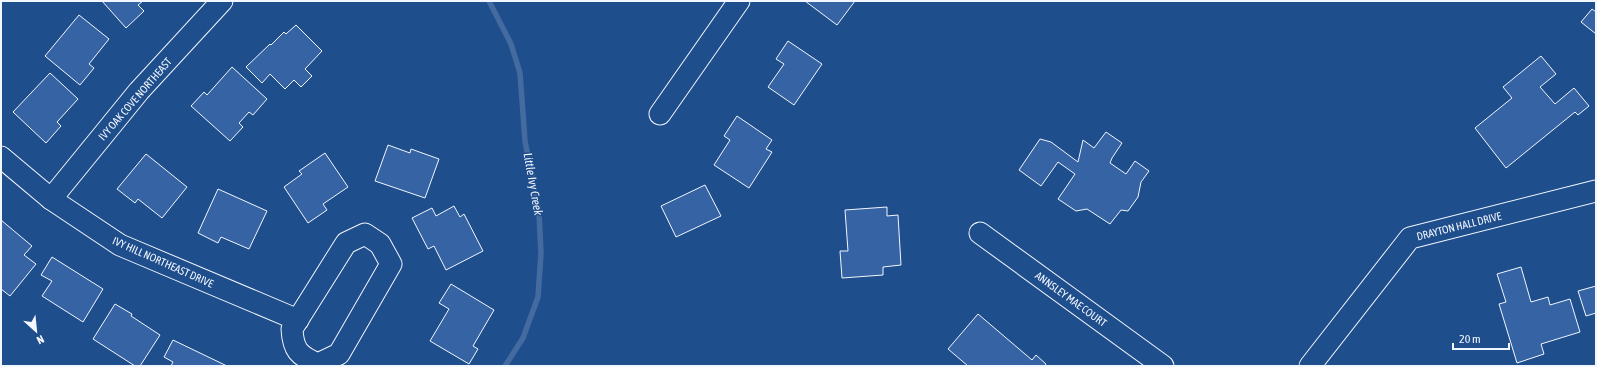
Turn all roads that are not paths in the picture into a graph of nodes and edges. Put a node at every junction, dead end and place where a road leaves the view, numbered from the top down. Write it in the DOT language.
graph roads {
  1 [pos="222,1"];
  2 [pos="739,1"];
  3 [pos="660,114"];
  4 [pos="1,157"];
  5 [pos="1596,191"];
  6 [pos="51,199"];
  7 [pos="980,233"];
  8 [pos="298,320"];
  9 [pos="1162,366"];
  10 [pos="1310,366"];
  1 -- 6 [label="street, IVY OAK COVE NORTHEAST"];
  2 -- 3 [label="street"];
  4 -- 6 [label="street, IVY HILL NORTHEAST DRIVE"];
  5 -- 10 [label="street, DRAYTON HALL DRIVE"];
  6 -- 8 [label="street, IVY HILL NORTHEAST DRIVE"];
  7 -- 9 [label="street, ANNSLEY MAE COURT"];
  8 -- 8 [label="street"];
}
